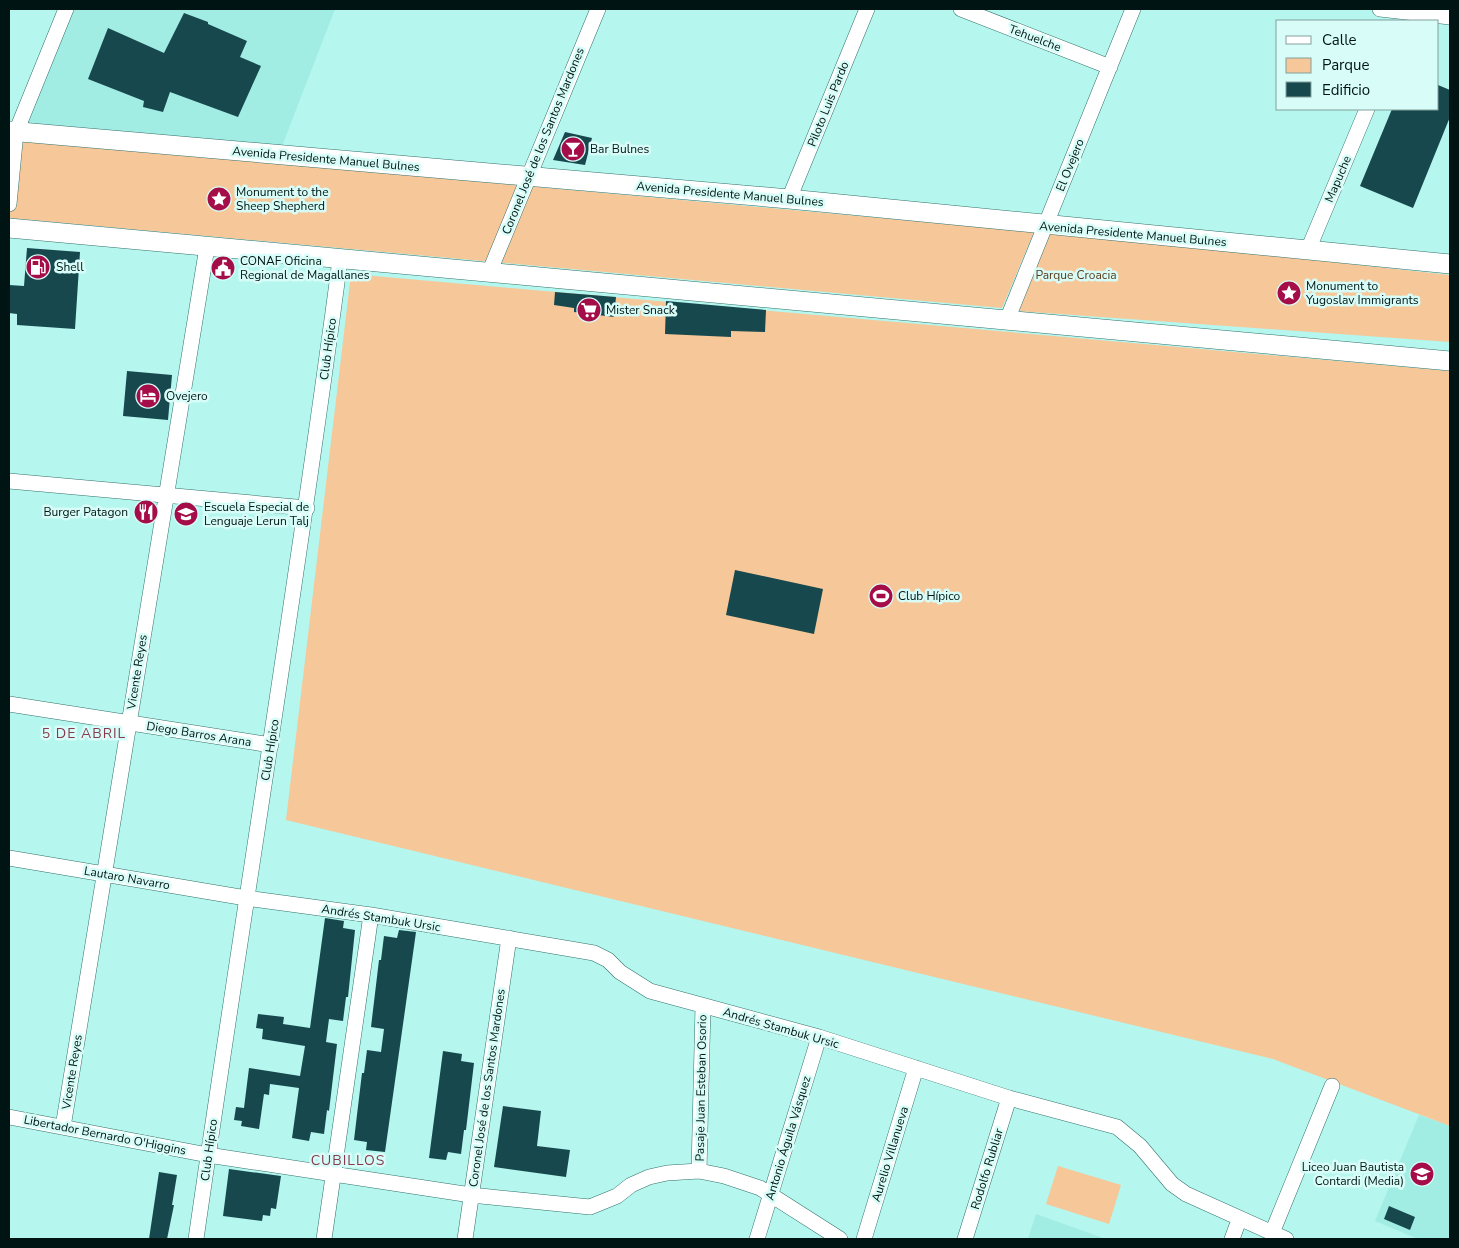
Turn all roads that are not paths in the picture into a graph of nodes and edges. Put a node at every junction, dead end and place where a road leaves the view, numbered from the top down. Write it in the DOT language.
graph roads {
  1 [pos="66,9"];
  2 [pos="598,9"];
  3 [pos="867,9"];
  4 [pos="961,9"];
  5 [pos="1133,9"];
  6 [pos="1380,9"];
  7 [pos="1407,14"];
  8 [pos="1450,17"];
  9 [pos="1110,67"];
  10 [pos="1367,110"];
  11 [pos="12,131"];
  12 [pos="528,177"];
  13 [pos="789,199"];
  14 [pos="9,204"];
  15 [pos="1045,226"];
  16 [pos="9,228"];
  17 [pos="207,247"];
  18 [pos="1308,250"];
  19 [pos="340,260"];
  20 [pos="1450,264"];
  21 [pos="489,273"];
  22 [pos="1007,320"];
  23 [pos="1450,361"];
  24 [pos="9,481"];
  25 [pos="166,495"];
  26 [pos="307,508"];
  27 [pos="9,704"];
  28 [pos="129,723"];
  29 [pos="271,745"];
  30 [pos="9,858"];
  31 [pos="104,874"];
  32 [pos="246,898"];
  33 [pos="371,915"];
  34 [pos="509,938"];
  35 [pos="703,1006"];
  36 [pos="818,1037"];
  37 [pos="916,1068"];
  38 [pos="1332,1086"];
  39 [pos="1010,1098"];
  40 [pos="9,1117"];
  41 [pos="63,1127"];
  42 [pos="208,1155"];
  43 [pos="699,1171"];
  44 [pos="335,1172"];
  45 [pos="471,1195"];
  46 [pos="771,1196"];
  47 [pos="1239,1220"];
  48 [pos="1272,1233"];
  49 [pos="196,1239"];
  50 [pos="324,1239"];
  51 [pos="464,1239"];
  52 [pos="757,1239"];
  53 [pos="840,1239"];
  54 [pos="864,1239"];
  55 [pos="965,1239"];
  56 [pos="1232,1239"];
  57 [pos="1286,1239"];
  1 -- 11 [label="street"];
  2 -- 12 [label="street, Coronel José de los Santos Mardones"];
  3 -- 13 [label="street, Piloto Luis Pardo"];
  4 -- 9 [label="street, Tehuelche"];
  5 -- 9 [label="street, El Ovejero"];
  6 -- 7 [label="street"];
  7 -- 8 [label="street"];
  9 -- 15 [label="street, El Ovejero"];
  10 -- 18 [label="street, Mapuche"];
  11 -- 12 [label="main road, Avenida Presidente Manuel Bulnes"];
  11 -- 14 [label="street"];
  12 -- 13 [label="main road, Avenida Presidente Manuel Bulnes"];
  12 -- 21 [label="street, Coronel José de los Santos Mardones"];
  13 -- 15 [label="main road, Avenida Presidente Manuel Bulnes"];
  15 -- 18 [label="main road, Avenida Presidente Manuel Bulnes"];
  15 -- 22 [label="street, El Ovejero"];
  16 -- 17 [label="main road"];
  17 -- 19 [label="main road"];
  17 -- 25 [label="street, Vicente Reyes"];
  18 -- 20 [label="main road, Avenida Presidente Manuel Bulnes"];
  19 -- 21 [label="main road"];
  19 -- 26 [label="street, Club Hípico"];
  21 -- 22 [label="main road"];
  22 -- 23 [label="main road"];
  24 -- 25 [label="street"];
  25 -- 26 [label="street"];
  25 -- 28 [label="street, Vicente Reyes"];
  26 -- 29 [label="street, Club Hípico"];
  27 -- 28 [label="street, Diego Barros Arana"];
  28 -- 29 [label="street, Diego Barros Arana"];
  28 -- 31 [label="street, Vicente Reyes"];
  29 -- 32 [label="street, Club Hípico"];
  30 -- 31 [label="street, Lautaro Navarro"];
  31 -- 32 [label="street, Lautaro Navarro"];
  31 -- 41 [label="street, Vicente Reyes"];
  32 -- 33 [label="street, Andrés Stambuk Ursic"];
  32 -- 42 [label="street, Club Hípico"];
  33 -- 34 [label="street, Andrés Stambuk Ursic"];
  33 -- 44 [label="street"];
  34 -- 35 [label="street, Andrés Stambuk Ursic"];
  34 -- 45 [label="street, Coronel José de los Santos Mardones"];
  35 -- 36 [label="street, Andrés Stambuk Ursic"];
  35 -- 43 [label="street, Pasaje Juan Esteban Osorio"];
  36 -- 37 [label="street, Andrés Stambuk Ursic"];
  36 -- 46 [label="street, Antonio Águila Vásquez"];
  37 -- 39 [label="street, Andrés Stambuk Ursic"];
  37 -- 54 [label="street, Aurelio Villanueva"];
  38 -- 48 [label="street"];
  39 -- 47 [label="street, Andrés Stambuk Ursic"];
  39 -- 55 [label="street, Rodolfo Rubliar"];
  40 -- 41 [label="street, Libertador Bernardo O'Higgins"];
  41 -- 42 [label="street, Libertador Bernardo O'Higgins"];
  42 -- 44 [label="street, Libertador Bernardo O'Higgins"];
  42 -- 49 [label="street, Club Hípico"];
  43 -- 45 [label="street, Libertador Bernardo O'Higgins"];
  43 -- 46 [label="street, Libertador Bernardo O'Higgins"];
  44 -- 45 [label="street, Libertador Bernardo O'Higgins"];
  44 -- 50 [label="street"];
  45 -- 51 [label="street, Coronel José de los Santos Mardones"];
  46 -- 52 [label="street, Antonio Águila Vásquez"];
  46 -- 53 [label="street, Libertador Bernardo O'Higgins"];
  47 -- 48 [label="street, Andrés Stambuk Ursic"];
  47 -- 56 [label="street"];
  48 -- 57 [label="street, Andrés Stambuk Ursic"];
}
